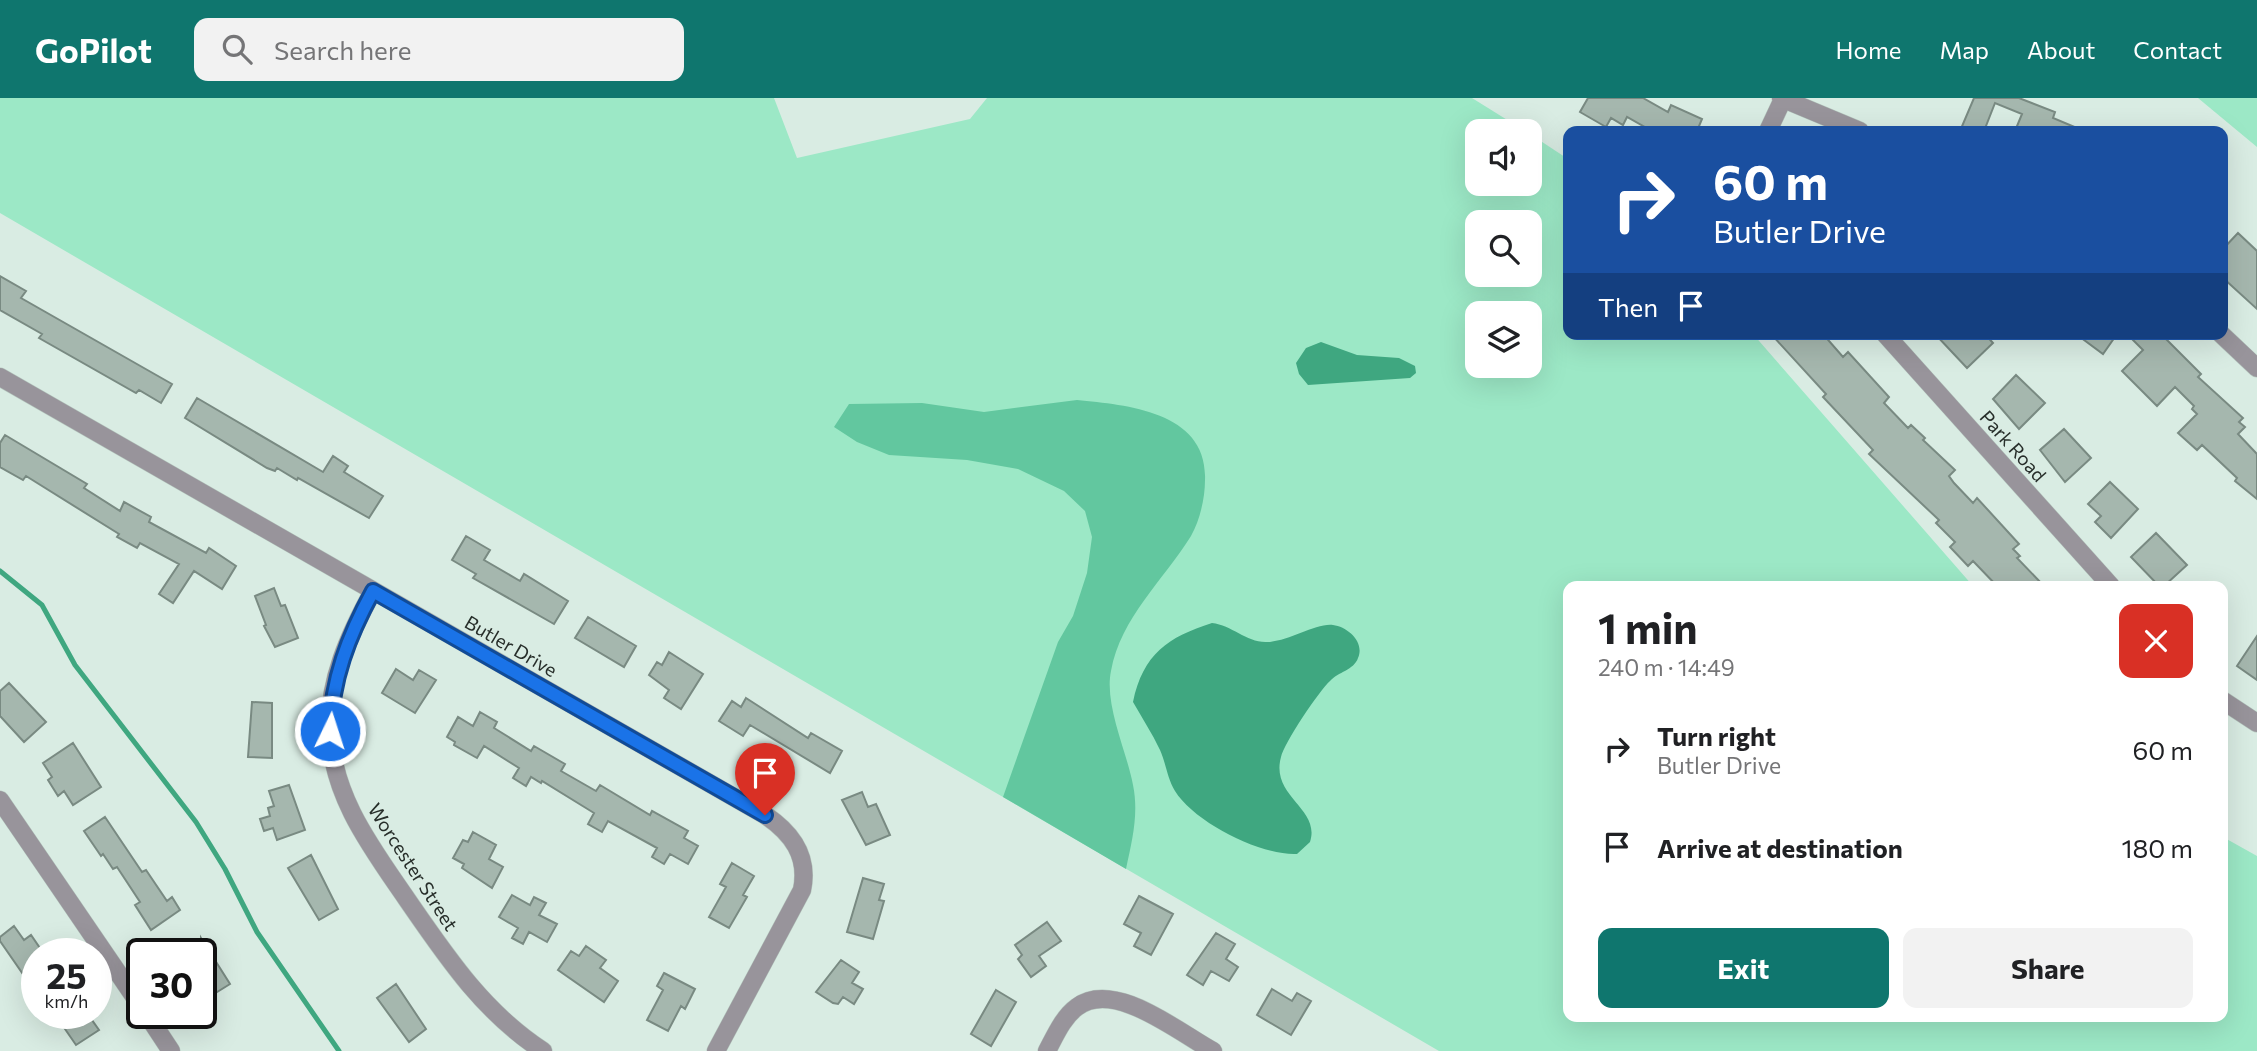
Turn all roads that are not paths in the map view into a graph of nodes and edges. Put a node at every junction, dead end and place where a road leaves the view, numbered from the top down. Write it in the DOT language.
graph roads {
  1 [pos="1782,98"];
  2 [pos="1770,126"];
  3 [pos="1848,126"];
  4 [pos="1890,340"];
  5 [pos="2227,340"];
  6 [pos="2257,368"];
  7 [pos="0,377"];
  8 [pos="2107,581"];
  9 [pos="373,591"];
  10 [pos="2228,704"];
  11 [pos="2257,723"];
  12 [pos="0,800"];
  13 [pos="126,985"];
  14 [pos="157,1029"];
  15 [pos="171,1051"];
  16 [pos="543,1051"];
  17 [pos="716,1051"];
  18 [pos="1047,1051"];
  19 [pos="1213,1051"];
  1 -- 2 [label="street"];
  1 -- 3 [label="street"];
  4 -- 8 [label="street, Park Road"];
  5 -- 6 [label="street"];
  7 -- 9 [label="street, Butler Drive"];
  9 -- 16 [label="street, Worcester Street"];
  9 -- 17 [label="street, Butler Drive"];
  10 -- 11 [label="street"];
  12 -- 13 [label="street"];
  14 -- 15 [label="street"];
  18 -- 19 [label="street"];
}
